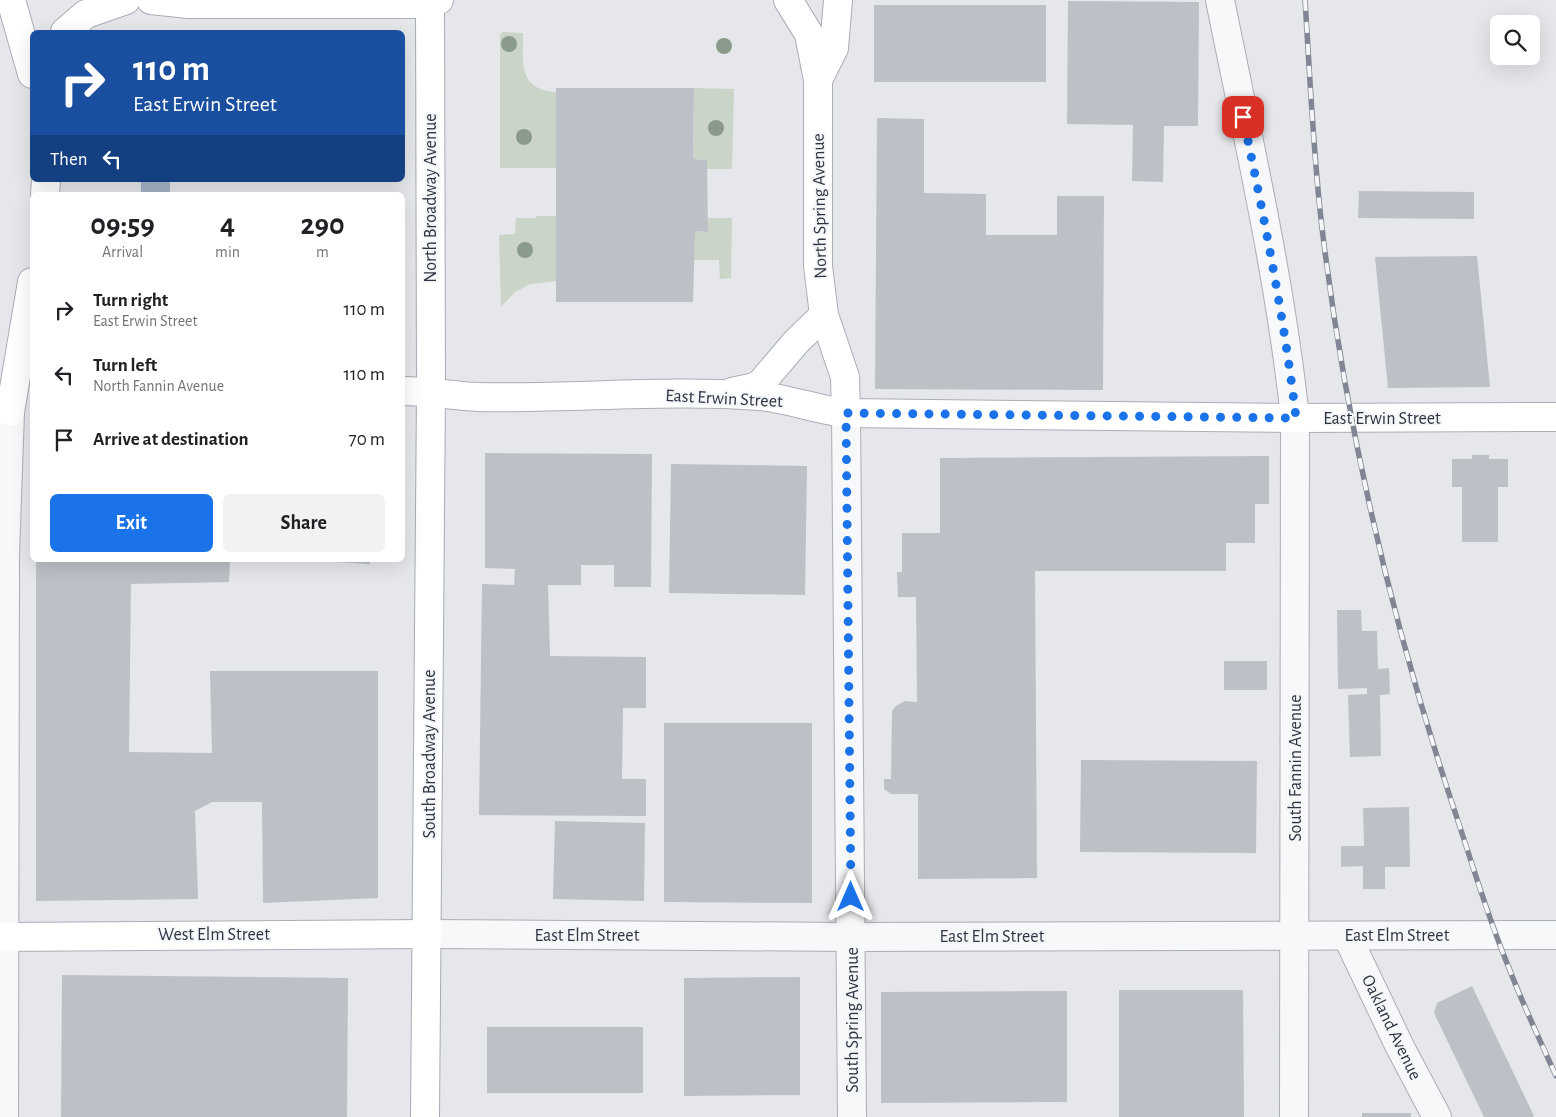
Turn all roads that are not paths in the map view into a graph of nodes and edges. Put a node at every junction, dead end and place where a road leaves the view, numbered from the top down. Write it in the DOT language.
graph roads {
  1 [pos="11,0"];
  2 [pos="126,0"];
  3 [pos="151,0"];
  4 [pos="788,0"];
  5 [pos="838,0"];
  6 [pos="1220,0"];
  7 [pos="431,1"];
  8 [pos="67,30"];
  9 [pos="30,67"];
  10 [pos="818,80"];
  11 [pos="30,296"];
  12 [pos="824,315"];
  13 [pos="405,391"];
  14 [pos="431,391"];
  15 [pos="716,394"];
  16 [pos="14,412"];
  17 [pos="846,413"];
  18 [pos="1556,417"];
  19 [pos="1296,418"];
  20 [pos="428,934"];
  21 [pos="1295,935"];
  22 [pos="1556,935"];
  23 [pos="3,936"];
  24 [pos="1347,936"];
  25 [pos="852,937"];
  26 [pos="4,1117"];
  27 [pos="425,1117"];
  28 [pos="852,1117"];
  29 [pos="1294,1117"];
  30 [pos="1437,1117"];
  1 -- 9 [label="main road"];
  2 -- 8 [label="main road"];
  3 -- 7 [label="main road"];
  4 -- 10 [label="main road"];
  5 -- 10 [label="main road, North Spring Avenue"];
  6 -- 19 [label="street, South Fannin Avenue"];
  7 -- 14 [label="main road, North Broadway Avenue"];
  10 -- 12 [label="main road, North Spring Avenue"];
  11 -- 16 [label="main road"];
  12 -- 15 [label="main road"];
  12 -- 17 [label="main road, North Spring Avenue"];
  13 -- 14 [label="main road, East Erwin Street"];
  14 -- 15 [label="main road, East Erwin Street"];
  14 -- 20 [label="main road, South Broadway Avenue"];
  15 -- 17 [label="main road, East Erwin Street"];
  16 -- 23 [label="street"];
  17 -- 19 [label="main road, East Erwin Street"];
  17 -- 25 [label="street, South Spring Avenue"];
  18 -- 19 [label="main road, East Erwin Street"];
  19 -- 21 [label="street, South Fannin Avenue"];
  20 -- 23 [label="main road, West Elm Street"];
  20 -- 25 [label="street, East Elm Street"];
  20 -- 27 [label="main road, South Broadway Avenue"];
  21 -- 24 [label="street, East Elm Street"];
  21 -- 25 [label="street, East Elm Street"];
  21 -- 29 [label="street, South Fannin Avenue"];
  22 -- 24 [label="street, East Elm Street"];
  23 -- 26 [label="street"];
  24 -- 30 [label="street, Oakland Avenue"];
  25 -- 28 [label="street, South Spring Avenue"];
}
